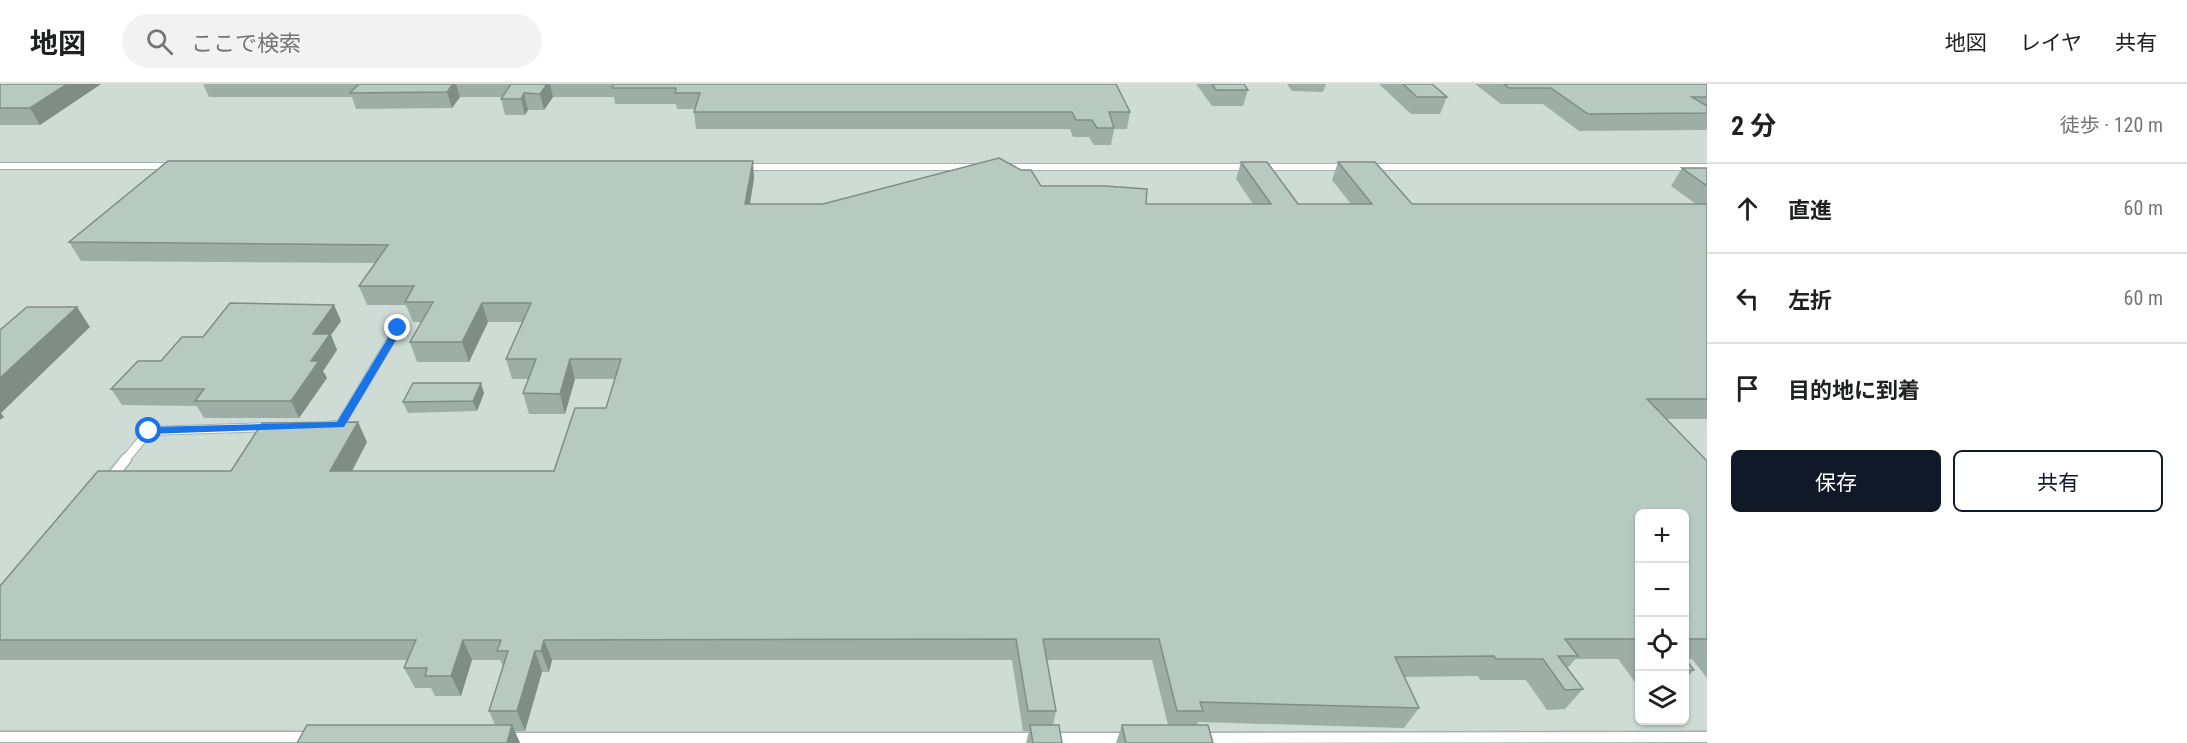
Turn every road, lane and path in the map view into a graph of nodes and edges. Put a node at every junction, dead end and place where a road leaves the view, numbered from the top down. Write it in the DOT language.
graph roads {
  1 [pos="0,166"];
  2 [pos="175,166"];
  3 [pos="736,167"];
  4 [pos="988,167"];
  5 [pos="1000,167"];
  6 [pos="1707,167"];
  7 [pos="398,328"];
  8 [pos="328,425"];
  9 [pos="280,427"];
  10 [pos="104,487"];
  11 [pos="0,737"];
  12 [pos="320,737"];
  13 [pos="1707,737"];
  14 [pos="498,738"];
  15 [pos="1138,738"];
  16 [pos="1186,738"];
  1 -- 2 [label="lane"];
  3 -- 4 [label="lane"];
  5 -- 6 [label="lane"];
  7 -- 8 [label="lane"];
  9 -- 10 [label="lane"];
  11 -- 12 [label="lane"];
  13 -- 16 [label="lane"];
  14 -- 15 [label="lane"];
}
